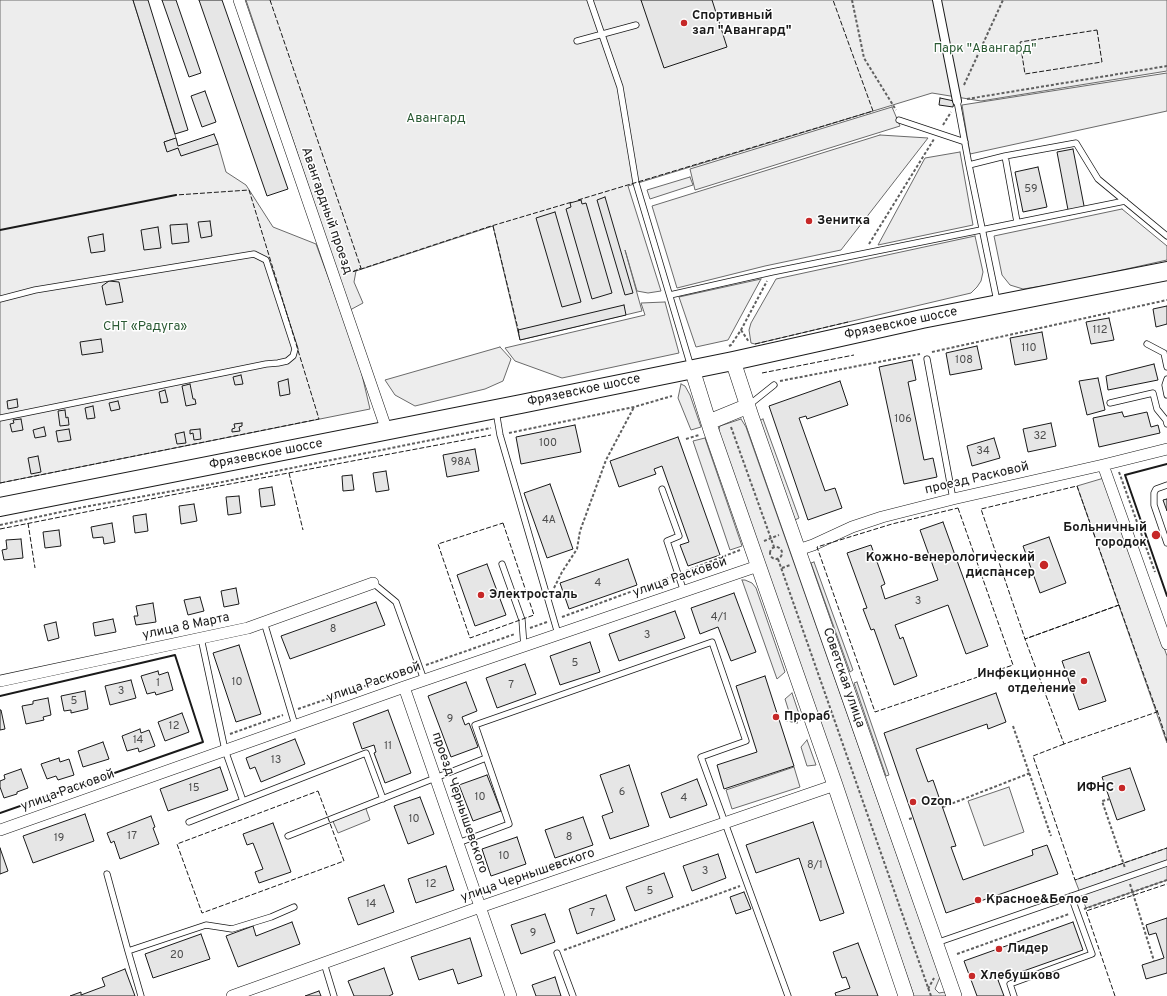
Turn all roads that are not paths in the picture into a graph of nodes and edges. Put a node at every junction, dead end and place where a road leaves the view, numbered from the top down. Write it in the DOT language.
graph roads {
  1 [pos="239,0"];
  2 [pos="590,0"];
  3 [pos="937,0"];
  4 [pos="636,25"];
  5 [pos="602,34"];
  6 [pos="577,41"];
  7 [pos="957,101"];
  8 [pos="899,120"];
  9 [pos="965,142"];
  10 [pos="1005,156"];
  11 [pos="969,165"];
  12 [pos="1125,201"];
  13 [pos="1018,222"];
  14 [pos="982,230"];
  15 [pos="1167,236"];
  16 [pos="1167,271"];
  17 [pos="670,295"];
  18 [pos="0,298"];
  19 [pos="997,304"];
  20 [pos="1147,344"];
  21 [pos="1166,352"];
  22 [pos="732,353"];
  23 [pos="927,359"];
  24 [pos="1167,367"];
  25 [pos="692,369"];
  26 [pos="1167,379"];
  27 [pos="774,384"];
  28 [pos="1167,395"];
  29 [pos="1110,403"];
  30 [pos="748,406"];
  31 [pos="496,410"];
  32 [pos="0,418"];
  33 [pos="1167,420"];
  34 [pos="709,422"];
  35 [pos="387,431"];
  36 [pos="1167,449"];
  37 [pos="1103,465"];
  38 [pos="1167,486"];
  39 [pos="662,489"];
  40 [pos="953,499"];
  41 [pos="0,507"];
  42 [pos="1167,543"];
  43 [pos="798,550"];
  44 [pos="502,564"];
  45 [pos="758,566"];
  46 [pos="373,583"];
  47 [pos="684,592"];
  48 [pos="264,622"];
  49 [pos="558,634"];
  50 [pos="201,638"];
  51 [pos="1167,644"];
  52 [pos="524,646"];
  53 [pos="424,680"];
  54 [pos="0,681"];
  55 [pos="404,687"];
  56 [pos="295,725"];
  57 [pos="225,750"];
  58 [pos="486,758"];
  59 [pos="436,777"];
  60 [pos="835,785"];
  61 [pos="383,799"];
  62 [pos="244,801"];
  63 [pos="189,822"];
  64 [pos="725,822"];
  65 [pos="0,830"];
  66 [pos="288,836"];
  67 [pos="458,843"];
  68 [pos="1167,863"];
  69 [pos="107,874"];
  70 [pos="1072,896"];
  71 [pos="294,907"];
  72 [pos="480,908"];
  73 [pos="936,943"];
  74 [pos="128,951"];
  75 [pos="557,953"];
  76 [pos="324,963"];
  77 [pos="141,996"];
  78 [pos="232,996"];
  79 [pos="334,996"];
  80 [pos="511,996"];
  81 [pos="573,996"];
  82 [pos="788,996"];
  83 [pos="906,996"];
  84 [pos="954,996"];
  85 [pos="1014,996"];
  1 -- 35 [label="street, Авангардный проезд"];
  2 -- 5 [label="lane"];
  3 -- 7 [label="street"];
  4 -- 5 [label="lane"];
  5 -- 6 [label="lane"];
  5 -- 17 [label="lane"];
  7 -- 9 [label="lane"];
  8 -- 9 [label="lane"];
  9 -- 11 [label="lane"];
  10 -- 11 [label="lane"];
  10 -- 12 [label="lane"];
  10 -- 13 [label="lane"];
  11 -- 14 [label="lane"];
  12 -- 13 [label="lane"];
  12 -- 15 [label="lane"];
  13 -- 14 [label="lane"];
  14 -- 17 [label="lane"];
  14 -- 19 [label="lane"];
  16 -- 19 [label="highway, Фрязевское шоссе"];
  17 -- 25 [label="lane"];
  18 -- 32 [label="lane"];
  19 -- 22 [label="highway, Фрязевское шоссе"];
  20 -- 21 [label="lane"];
  21 -- 24 [label="lane"];
  22 -- 25 [label="highway, Фрязевское шоссе"];
  22 -- 30 [label="main road, Советская улица"];
  23 -- 40 [label="lane"];
  25 -- 31 [label="highway, Фрязевское шоссе"];
  25 -- 34 [label="main road"];
  26 -- 28 [label="lane"];
  27 -- 30 [label="lane"];
  29 -- 33 [label="lane"];
  30 -- 34 [label="main road"];
  30 -- 43 [label="main road, Советская улица"];
  31 -- 35 [label="highway, Фрязевское шоссе"];
  31 -- 49 [label="lane"];
  34 -- 45 [label="main road"];
  35 -- 41 [label="highway, Фрязевское шоссе"];
  36 -- 37 [label="street, проезд Расковой"];
  37 -- 40 [label="street, проезд Расковой"];
  37 -- 51 [label="street"];
  38 -- 42 [label="lane"];
  39 -- 47 [label="lane"];
  40 -- 43 [label="street, проезд Расковой"];
  43 -- 73 [label="main road, Советская улица"];
  44 -- 52 [label="lane"];
  45 -- 47 [label="street, улица Расковой"];
  45 -- 60 [label="main road"];
  46 -- 48 [label="street, улица 8 Марта"];
  46 -- 53 [label="lane"];
  47 -- 49 [label="street, улица Расковой"];
  48 -- 50 [label="street, улица 8 Марта"];
  48 -- 56 [label="lane"];
  49 -- 52 [label="street, улица Расковой"];
  50 -- 54 [label="street, улица 8 Марта"];
  50 -- 57 [label="lane"];
  52 -- 53 [label="street, улица Расковой"];
  53 -- 55 [label="street, улица Расковой"];
  55 -- 56 [label="street, улица Расковой"];
  55 -- 59 [label="street, проезд Чернышевского"];
  56 -- 57 [label="street, улица Расковой"];
  57 -- 62 [label="lane"];
  57 -- 65 [label="street, улица Расковой"];
  58 -- 59 [label="lane"];
  58 -- 64 [label="lane"];
  58 -- 67 [label="lane"];
  59 -- 61 [label="lane"];
  59 -- 67 [label="street, проезд Чернышевского"];
  60 -- 64 [label="street, улица Чернышевского"];
  60 -- 83 [label="main road"];
  61 -- 62 [label="lane"];
  61 -- 66 [label="lane"];
  62 -- 63 [label="lane"];
  64 -- 72 [label="street, улица Чернышевского"];
  64 -- 82 [label="lane"];
  67 -- 72 [label="street, проезд Чернышевского"];
  68 -- 70 [label="lane"];
  69 -- 74 [label="lane"];
  70 -- 73 [label="lane"];
  70 -- 85 [label="lane"];
  71 -- 74 [label="lane"];
  72 -- 76 [label="street, улица Чернышевского"];
  72 -- 80 [label="street, проезд Чернышевского"];
  73 -- 84 [label="main road, Советская улица"];
  74 -- 77 [label="lane"];
  75 -- 81 [label="lane"];
  76 -- 78 [label="street, улица Чернышевского"];
  76 -- 79 [label="lane"];
}
